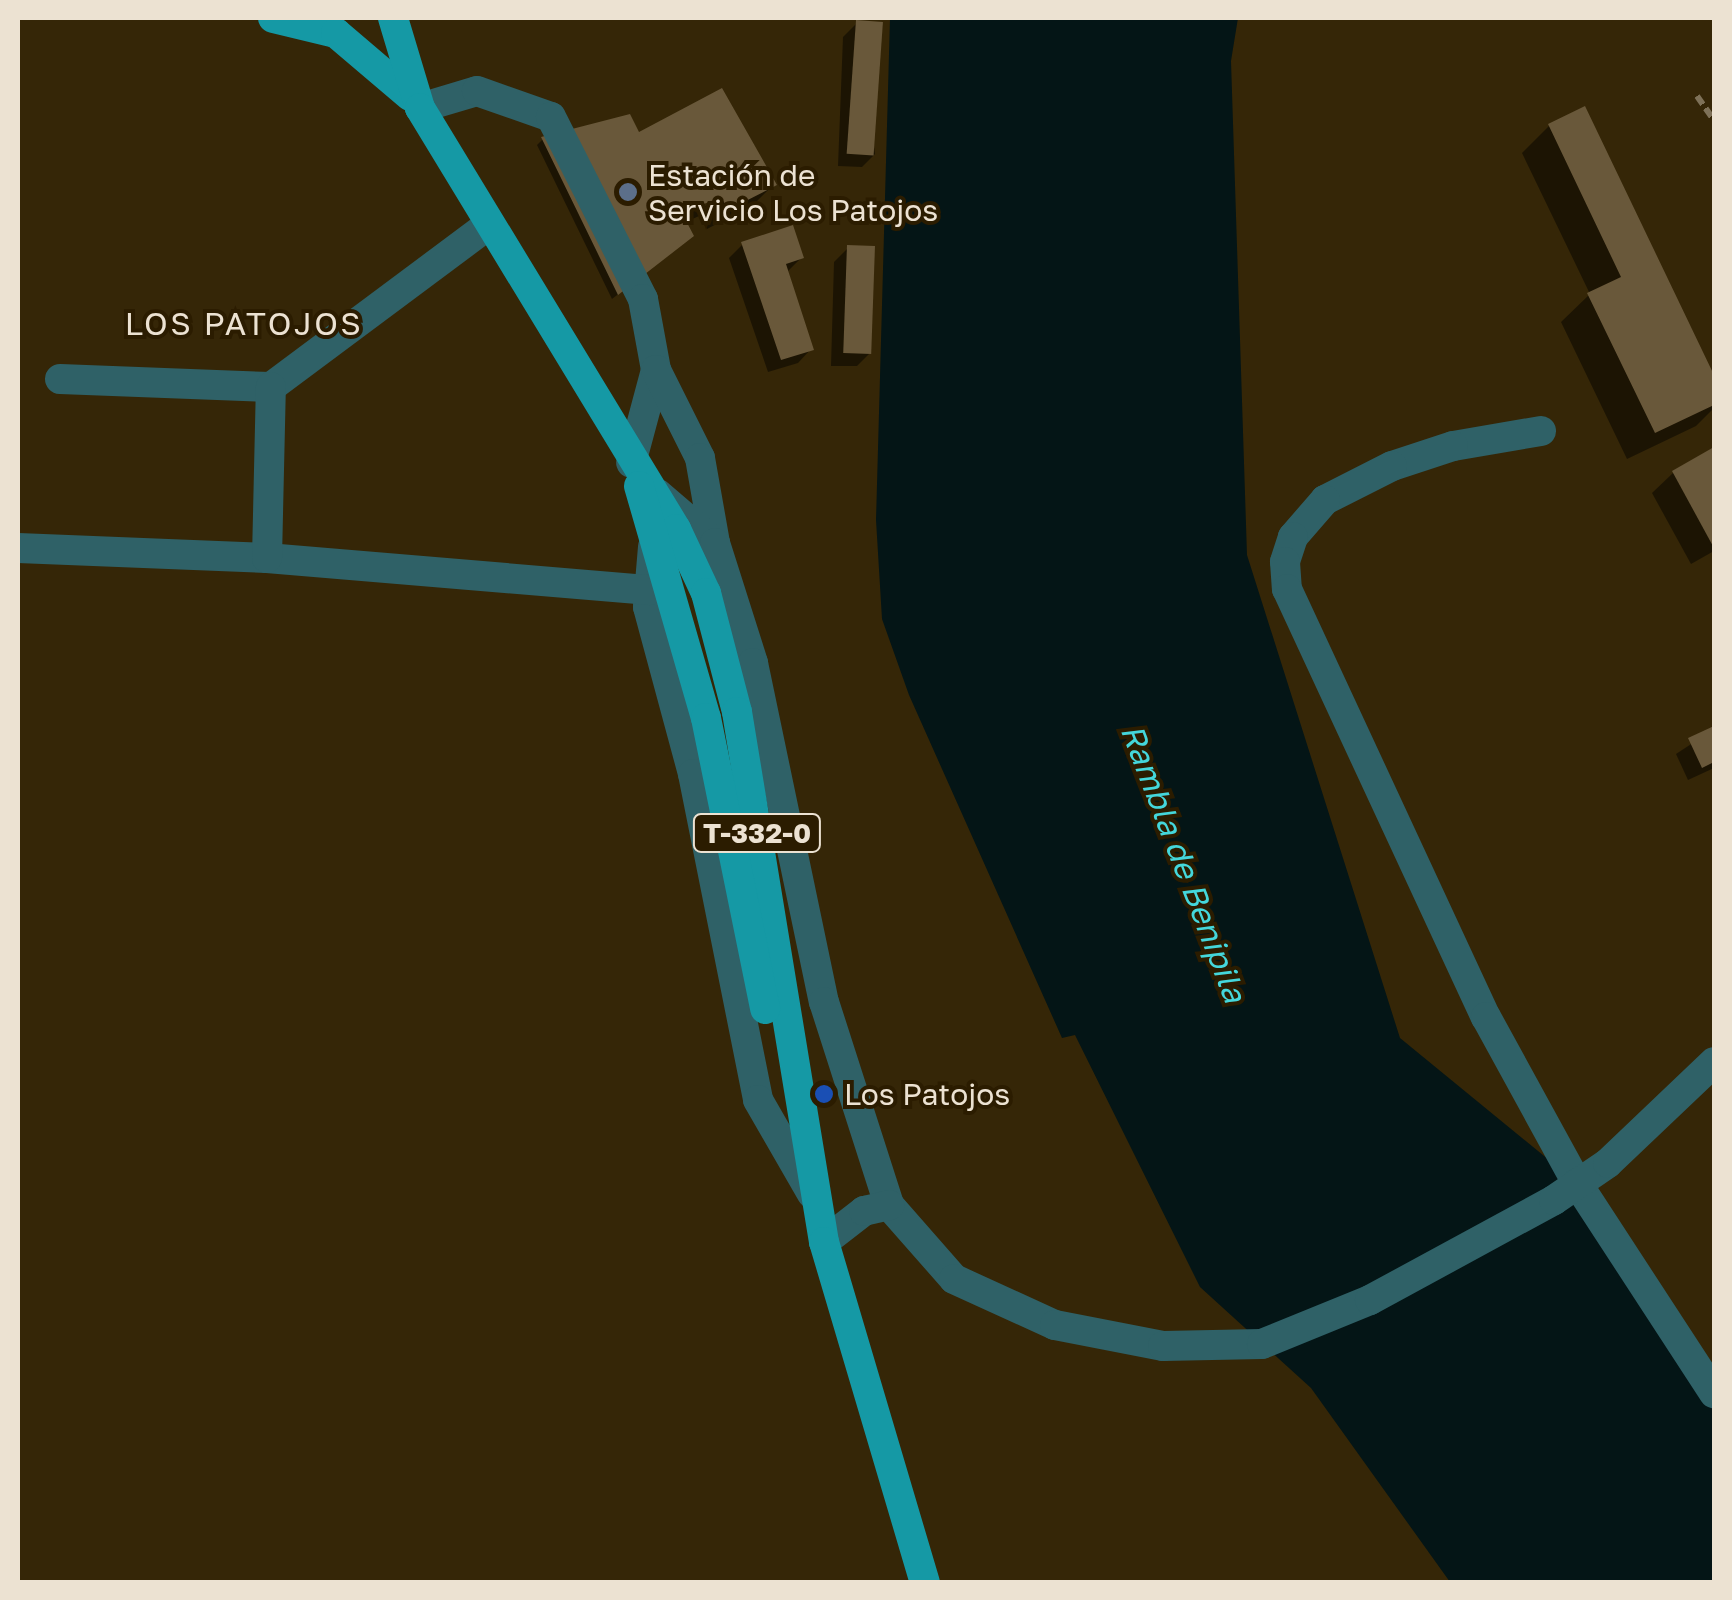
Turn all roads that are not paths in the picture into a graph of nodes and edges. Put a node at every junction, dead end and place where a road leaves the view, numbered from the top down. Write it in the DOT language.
graph roads {
  1 [pos="273,18"];
  2 [pos="393,18"];
  3 [pos="420,108"];
  4 [pos="490,224"];
  5 [pos="656,370"];
  6 [pos="60,379"];
  7 [pos="271,388"];
  8 [pos="1542,432"];
  9 [pos="636,471"];
  10 [pos="714,542"];
  11 [pos="653,547"];
  12 [pos="18,548"];
  13 [pos="268,558"];
  14 [pos="650,590"];
  15 [pos="1714,1062"];
  16 [pos="1577,1184"];
  17 [pos="889,1204"];
  18 [pos="818,1217"];
  19 [pos="1714,1392"];
  20 [pos="925,1582"];
  1 -- 3 [label="main road, T-332-0"];
  2 -- 3 [label="main road, T-332-0"];
  3 -- 4 [label="main road, T-332-0"];
  3 -- 5 [label="street"];
  4 -- 7 [label="street"];
  4 -- 9 [label="main road, T-332-0"];
  5 -- 9 [label="street"];
  5 -- 10 [label="street"];
  6 -- 7 [label="street"];
  7 -- 13 [label="street"];
  8 -- 16 [label="street"];
  9 -- 10 [label="street"];
  9 -- 11 [label="main road, T-332-0"];
  9 -- 18 [label="main road, T-332-0"];
  10 -- 17 [label="street"];
  11 -- 14 [label="street"];
  11 -- 18 [label="main road, T-332-0"];
  12 -- 13 [label="street"];
  13 -- 14 [label="street"];
  14 -- 18 [label="street"];
  15 -- 16 [label="street"];
  16 -- 17 [label="street"];
  16 -- 19 [label="street"];
  17 -- 18 [label="street"];
  18 -- 20 [label="main road, T-332-0"];
}
